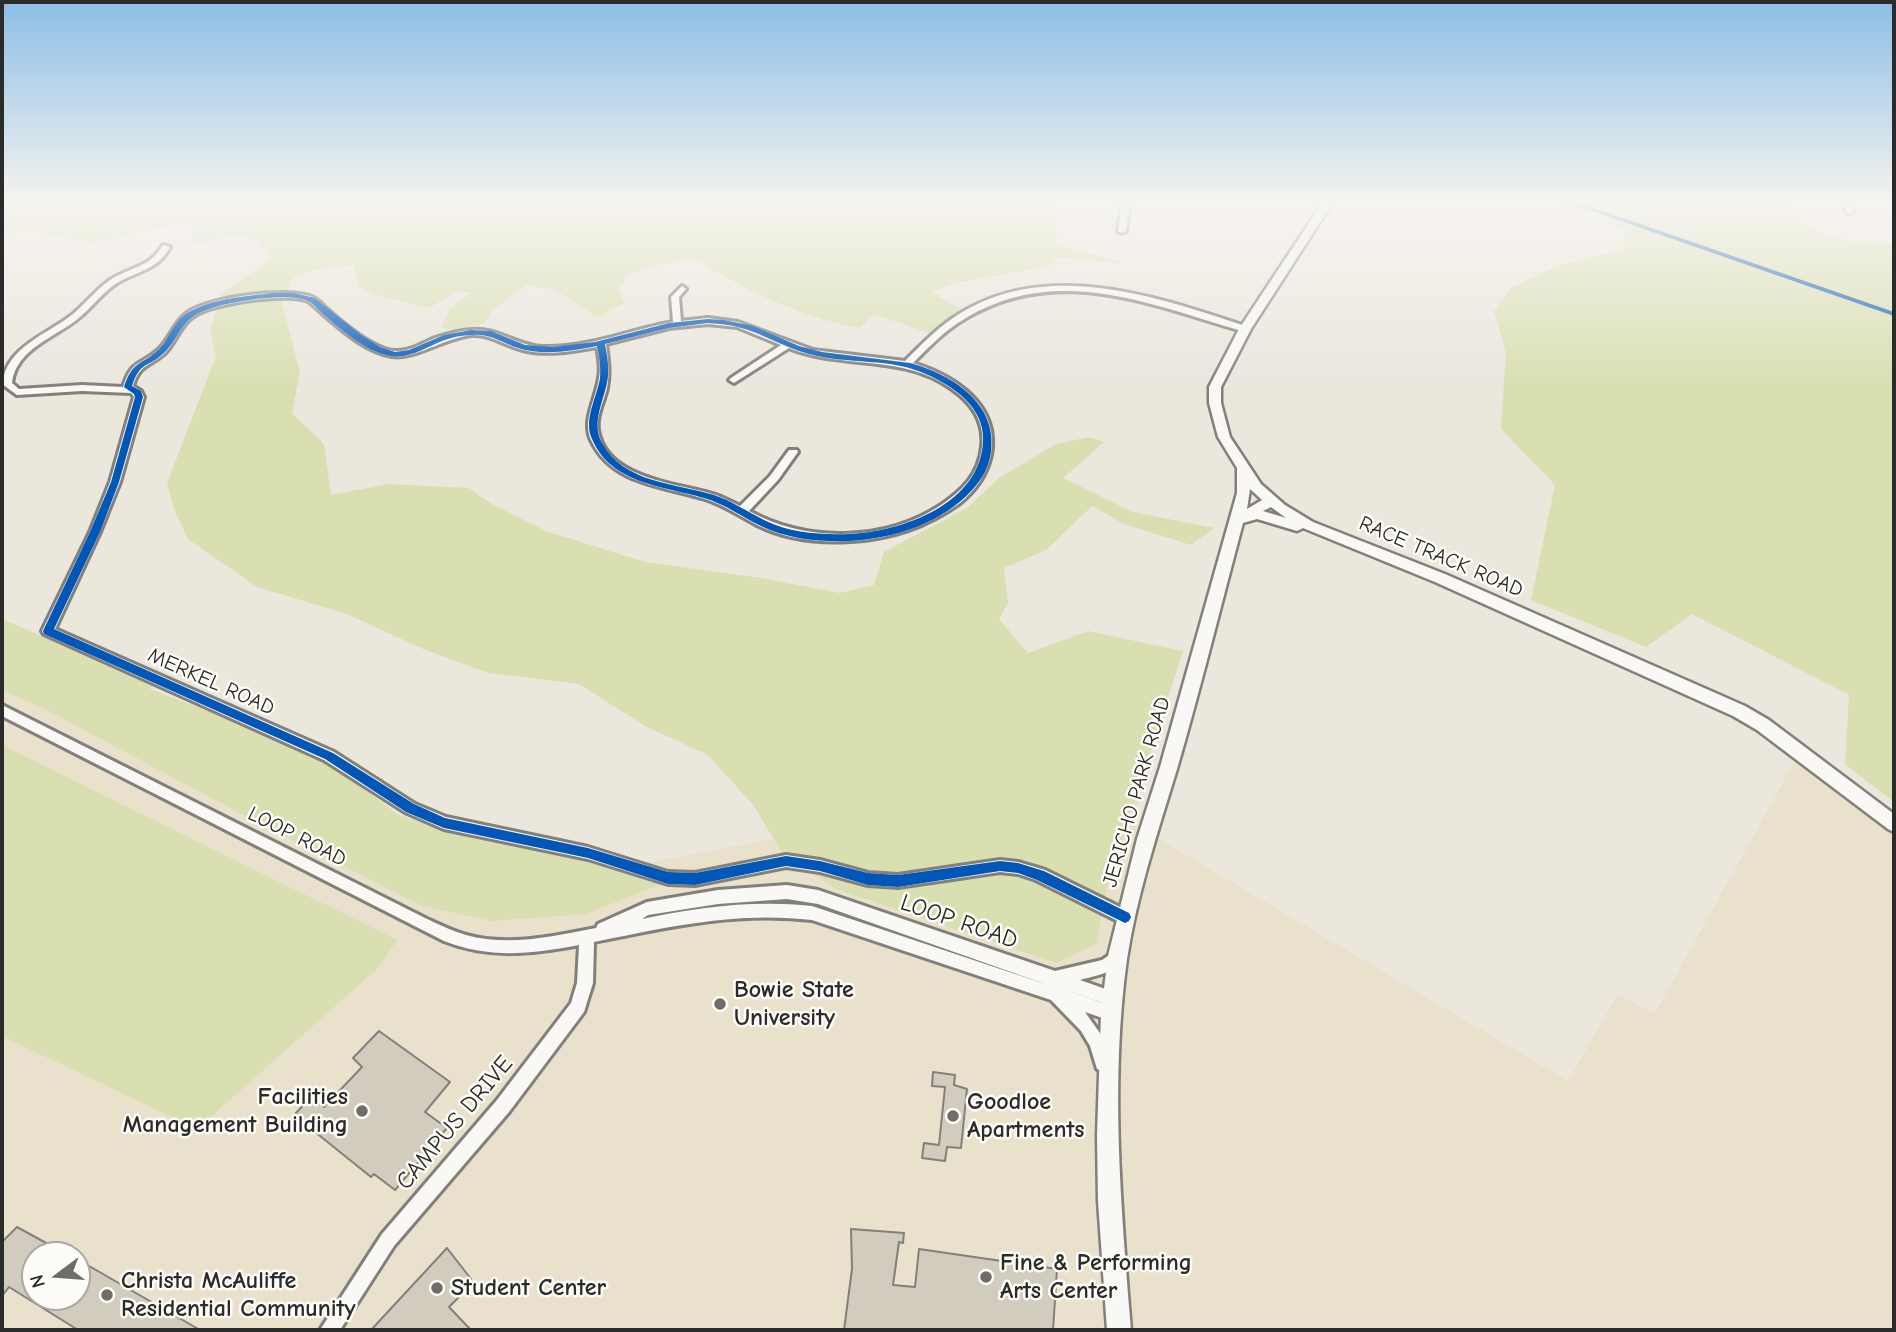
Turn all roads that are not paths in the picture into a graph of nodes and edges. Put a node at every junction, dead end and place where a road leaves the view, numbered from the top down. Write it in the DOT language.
graph roads {
  1 [pos="149,264"];
  2 [pos="1287,264"];
  3 [pos="682,289"];
  4 [pos="677,322"];
  5 [pos="1247,325"];
  6 [pos="601,344"];
  7 [pos="788,344"];
  8 [pos="906,364"];
  9 [pos="734,380"];
  10 [pos="131,390"];
  11 [pos="793,452"];
  12 [pos="1240,464"];
  13 [pos="1271,501"];
  14 [pos="743,510"];
  15 [pos="1240,517"];
  16 [pos="1334,535"];
  17 [pos="2,710"];
  18 [pos="1894,824"];
  19 [pos="1125,917"];
  20 [pos="587,936"];
  21 [pos="1118,956"];
  22 [pos="1052,986"];
  23 [pos="1111,1005"];
  24 [pos="1109,1084"];
  25 [pos="329,1330"];
  26 [pos="1119,1330"];
  1 -- 10 [label="street"];
  2 -- 5 [label="street, RACE TRACK ROAD"];
  3 -- 4 [label="street"];
  4 -- 6 [label="street, MERKEL ROAD"];
  4 -- 7 [label="street, MERKEL ROAD"];
  5 -- 8 [label="street"];
  5 -- 12 [label="street, RACE TRACK ROAD"];
  6 -- 10 [label="street, MERKEL ROAD"];
  6 -- 14 [label="street, MERKEL ROAD"];
  7 -- 8 [label="street, MERKEL ROAD"];
  7 -- 9 [label="street"];
  8 -- 14 [label="street, MERKEL ROAD"];
  10 -- 19 [label="street, MERKEL ROAD"];
  11 -- 14 [label="street"];
  12 -- 13 [label="street, RACE TRACK ROAD"];
  12 -- 15 [label="street, JERICHO PARK ROAD"];
  13 -- 15 [label="street"];
  13 -- 16 [label="street, RACE TRACK ROAD"];
  15 -- 16 [label="street"];
  15 -- 19 [label="street, JERICHO PARK ROAD"];
  16 -- 18 [label="street, RACE TRACK ROAD"];
  17 -- 20 [label="street, LOOP ROAD"];
  19 -- 21 [label="street, JERICHO PARK ROAD"];
  20 -- 22 [label="street, LOOP ROAD"];
  20 -- 25 [label="street, CAMPUS DRIVE"];
  21 -- 22 [label="street"];
  21 -- 23 [label="street, JERICHO PARK ROAD"];
  22 -- 23 [label="street, LOOP ROAD"];
  22 -- 24 [label="street"];
  23 -- 24 [label="street, JERICHO PARK ROAD"];
  24 -- 26 [label="street, JERICHO PARK ROAD"];
}
